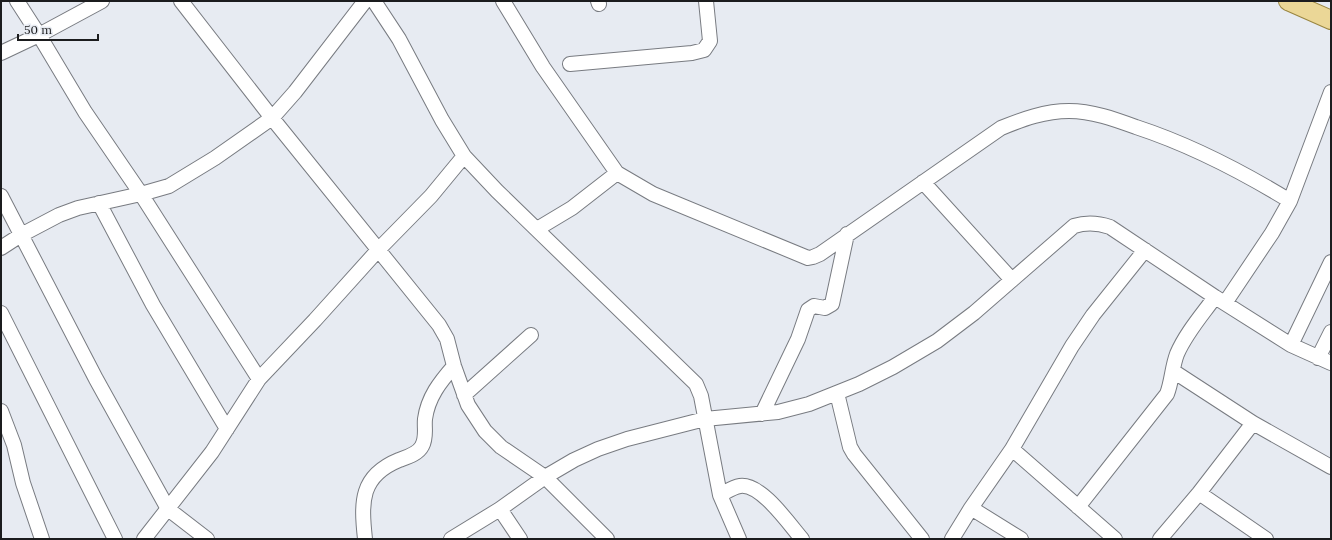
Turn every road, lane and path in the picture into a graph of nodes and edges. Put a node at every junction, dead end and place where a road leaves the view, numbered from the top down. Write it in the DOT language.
graph roads {
  1 [pos="17,1"];
  2 [pos="102,1"];
  3 [pos="181,1"];
  4 [pos="365,1"];
  5 [pos="374,1"];
  6 [pos="503,1"];
  7 [pos="706,1"];
  8 [pos="1288,1"];
  9 [pos="1314,1"];
  10 [pos="1331,9"];
  11 [pos="1331,20"];
  12 [pos="39,35"];
  13 [pos="1,53"];
  14 [pos="570,64"];
  15 [pos="1331,92"];
  16 [pos="272,118"];
  17 [pos="464,156"];
  18 [pos="617,172"];
  19 [pos="923,182"];
  20 [pos="141,194"];
  21 [pos="1,196"];
  22 [pos="1290,201"];
  23 [pos="99,203"];
  24 [pos="537,230"];
  25 [pos="847,234"];
  26 [pos="21,235"];
  27 [pos="1,248"];
  28 [pos="379,250"];
  29 [pos="1145,250"];
  30 [pos="1331,262"];
  31 [pos="1012,280"];
  32 [pos="1220,300"];
  33 [pos="1,313"];
  34 [pos="1331,332"];
  35 [pos="531,335"];
  36 [pos="1291,345"];
  37 [pos="1325,361"];
  38 [pos="454,366"];
  39 [pos="1173,371"];
  40 [pos="259,379"];
  41 [pos="837,393"];
  42 [pos="464,395"];
  43 [pos="1,411"];
  44 [pos="762,414"];
  45 [pos="705,419"];
  46 [pos="1252,423"];
  47 [pos="227,429"];
  48 [pos="1012,449"];
  49 [pos="1331,468"];
  50 [pos="545,477"];
  51 [pos="1199,493"];
  52 [pos="720,495"];
  53 [pos="1078,507"];
  54 [pos="971,508"];
  55 [pos="168,509"];
  56 [pos="500,509"];
  57 [pos="42,539"];
  58 [pos="115,539"];
  59 [pos="144,539"];
  60 [pos="207,539"];
  61 [pos="365,539"];
  62 [pos="451,539"];
  63 [pos="520,539"];
  64 [pos="607,539"];
  65 [pos="739,539"];
  66 [pos="802,539"];
  67 [pos="922,539"];
  68 [pos="952,539"];
  69 [pos="1021,539"];
  70 [pos="1115,539"];
  71 [pos="1160,539"];
  72 [pos="1266,539"];
  1 -- 12 [label="street"];
  2 -- 12 [label="street"];
  3 -- 16 [label="street"];
  4 -- 16 [label="street"];
  5 -- 17 [label="street"];
  6 -- 18 [label="street"];
  7 -- 14 [label="street"];
  8 -- 11 [label="main road"];
  9 -- 10 [label="main road"];
  12 -- 13 [label="street"];
  12 -- 20 [label="street"];
  15 -- 22 [label="street"];
  16 -- 20 [label="street"];
  16 -- 28 [label="street"];
  17 -- 24 [label="street"];
  17 -- 28 [label="street"];
  18 -- 24 [label="street"];
  18 -- 25 [label="street"];
  19 -- 22 [label="street"];
  19 -- 25 [label="street"];
  19 -- 31 [label="street"];
  20 -- 23 [label="street"];
  20 -- 40 [label="street"];
  21 -- 26 [label="street"];
  22 -- 32 [label="street"];
  23 -- 26 [label="street"];
  23 -- 47 [label="street"];
  24 -- 45 [label="street"];
  25 -- 44 [label="street"];
  26 -- 27 [label="street"];
  26 -- 55 [label="street"];
  28 -- 38 [label="street"];
  28 -- 40 [label="street"];
  29 -- 31 [label="street"];
  29 -- 32 [label="street"];
  29 -- 48 [label="street"];
  30 -- 36 [label="street"];
  31 -- 41 [label="street"];
  32 -- 36 [label="street"];
  32 -- 39 [label="street"];
  33 -- 58 [label="street"];
  34 -- 37 [label="street"];
  35 -- 42 [label="street"];
  36 -- 37 [label="street"];
  38 -- 42 [label="street"];
  38 -- 61 [label="street"];
  39 -- 46 [label="street"];
  39 -- 53 [label="street"];
  40 -- 47 [label="street"];
  41 -- 44 [label="street"];
  41 -- 67 [label="street"];
  42 -- 50 [label="street"];
  43 -- 57 [label="street"];
  44 -- 45 [label="street"];
  45 -- 50 [label="street"];
  45 -- 52 [label="street"];
  46 -- 49 [label="street"];
  46 -- 51 [label="street"];
  47 -- 55 [label="street"];
  48 -- 53 [label="street"];
  48 -- 54 [label="street"];
  50 -- 56 [label="street"];
  50 -- 64 [label="street"];
  51 -- 71 [label="street"];
  51 -- 72 [label="street"];
  52 -- 65 [label="street"];
  52 -- 66 [label="street"];
  53 -- 70 [label="street"];
  54 -- 68 [label="street"];
  54 -- 69 [label="street"];
  55 -- 59 [label="street"];
  55 -- 60 [label="street"];
  56 -- 62 [label="street"];
  56 -- 63 [label="street"];
}
